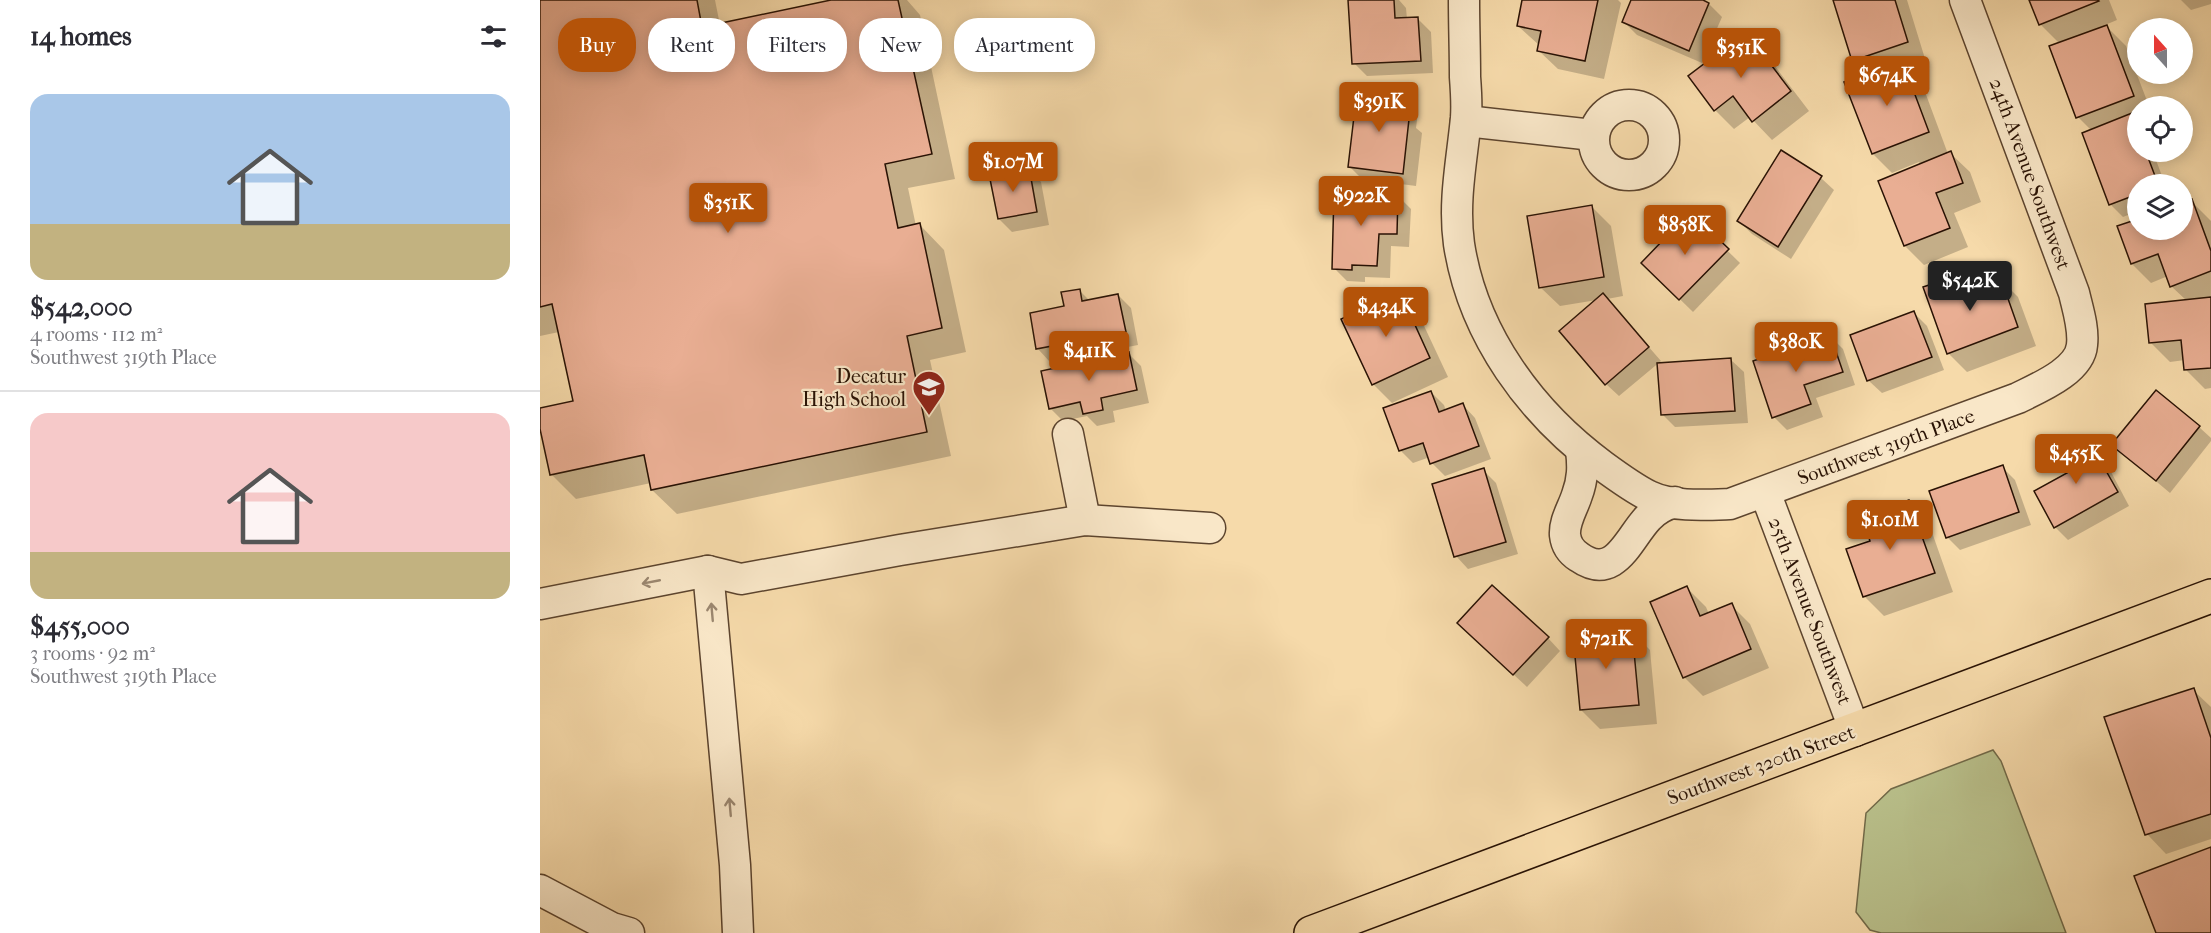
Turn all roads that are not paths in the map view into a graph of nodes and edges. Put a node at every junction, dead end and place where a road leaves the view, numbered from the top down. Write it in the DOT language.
graph roads {
  1 [pos="1464,0"];
  2 [pos="1965,0"];
  3 [pos="1466,121"];
  4 [pos="1593,135"];
  5 [pos="2081,351"];
  6 [pos="1068,434"];
  7 [pos="1581,450"];
  8 [pos="1765,492"];
  9 [pos="1675,502"];
  10 [pos="1085,520"];
  11 [pos="1210,528"];
  12 [pos="708,571"];
  13 [pos="2211,596"];
  14 [pos="540,604"];
  15 [pos="1855,731"];
  16 [pos="540,890"];
  17 [pos="1317,932"];
  18 [pos="629,933"];
  19 [pos="738,933"];
  1 -- 3 [label="street"];
  2 -- 5 [label="street, 24th Avenue Southwest"];
  3 -- 4 [label="street"];
  3 -- 7 [label="street"];
  5 -- 8 [label="street, Southwest 319th Place"];
  6 -- 10 [label="street"];
  7 -- 9 [label="street, Southwest 319th Place"];
  7 -- 9 [label="street"];
  8 -- 9 [label="street, Southwest 319th Place"];
  8 -- 15 [label="street, 25th Avenue Southwest"];
  10 -- 11 [label="street"];
  10 -- 12 [label="street"];
  12 -- 14 [label="street, one-way"];
  19 -- 12 [label="street, one-way"];
  13 -- 15 [label="main road, Southwest 320th Street"];
  15 -- 17 [label="main road, Southwest 320th Street"];
  16 -- 18 [label="street"];
}
